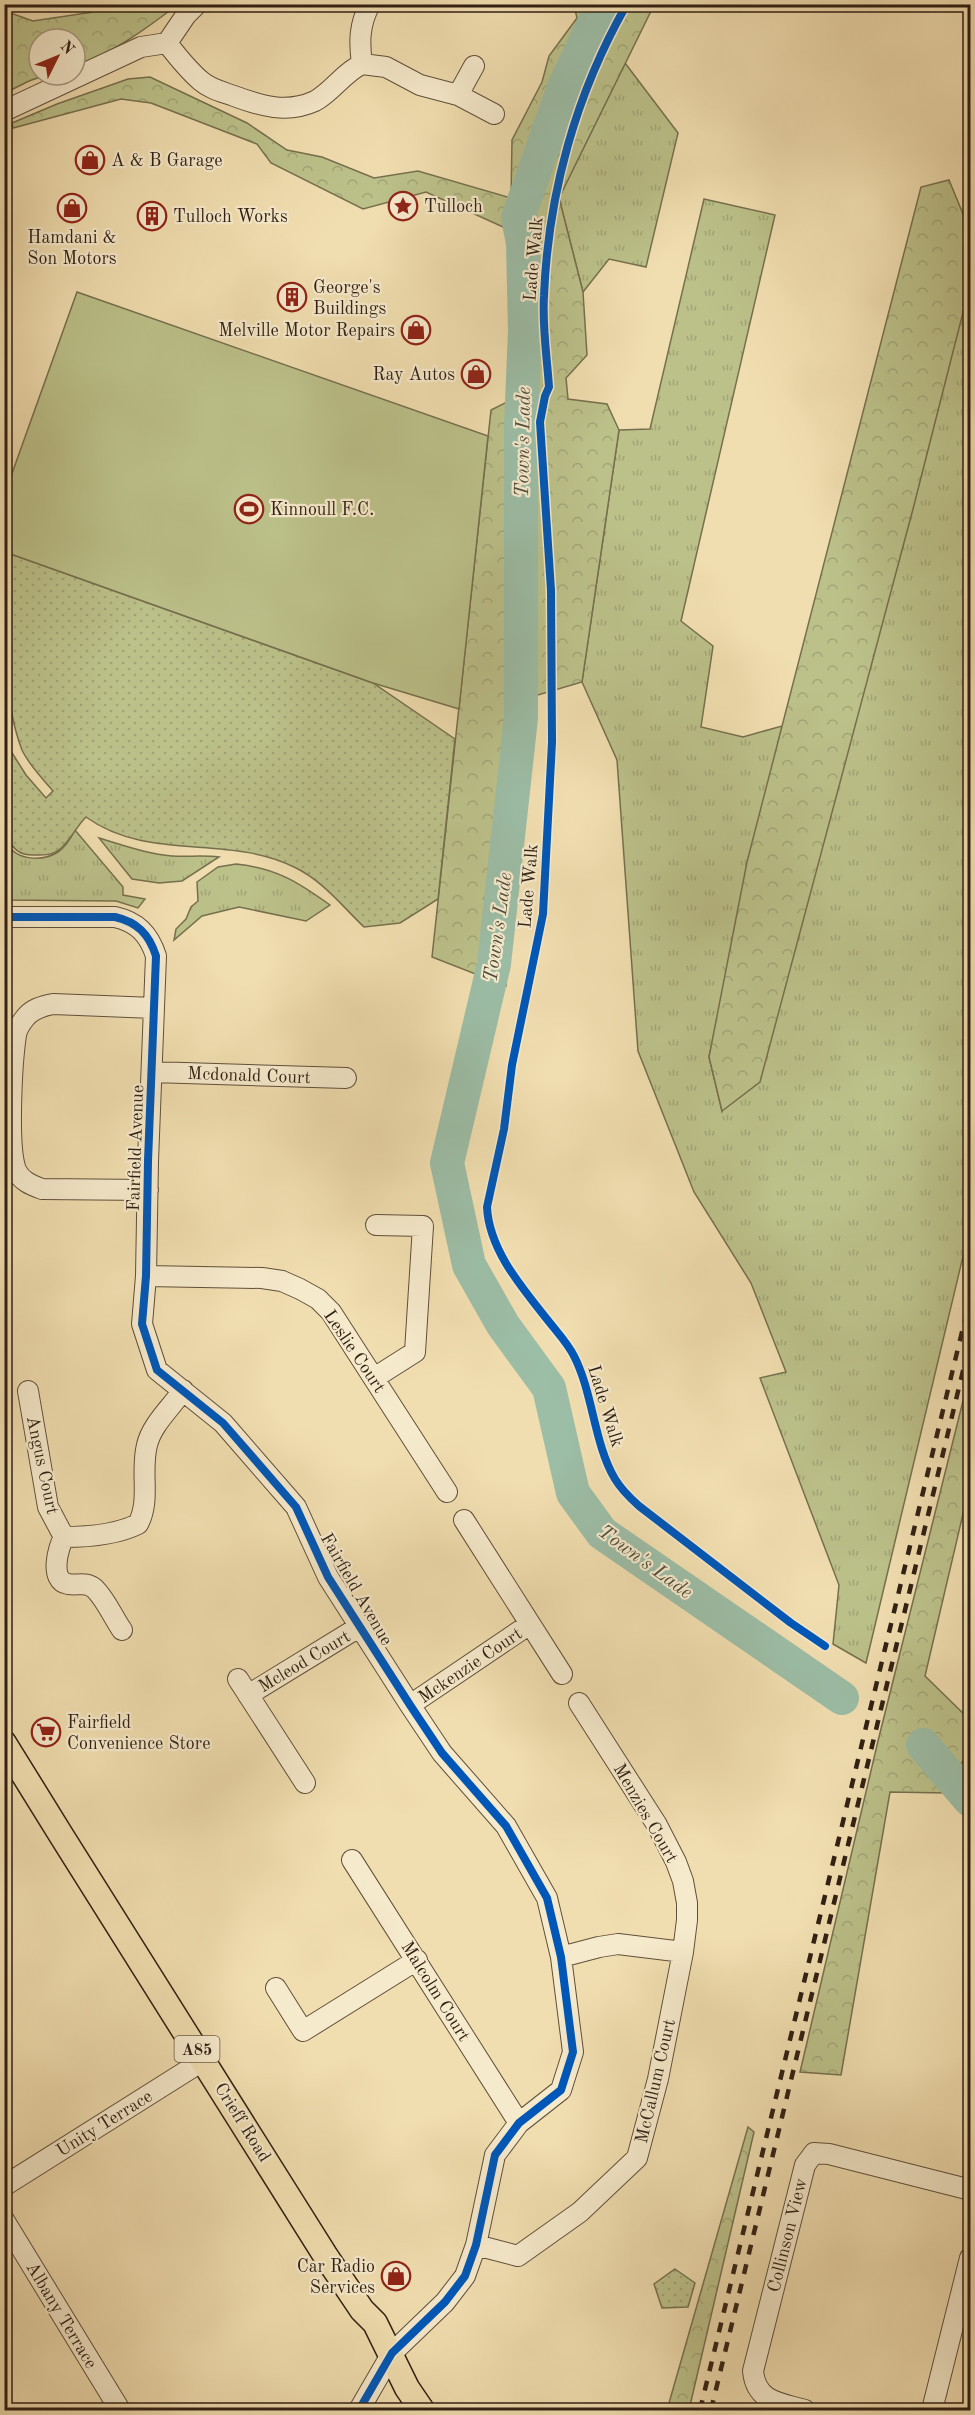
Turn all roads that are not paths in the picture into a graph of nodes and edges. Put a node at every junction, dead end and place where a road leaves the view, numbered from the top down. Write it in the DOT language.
graph roads {
  1 [pos="197,4"];
  2 [pos="370,4"];
  3 [pos="167,43"];
  4 [pos="362,64"];
  5 [pos="474,66"];
  6 [pos="458,95"];
  7 [pos="4,111"];
  8 [pos="494,114"];
  9 [pos="4,917"];
  10 [pos="154,1008"];
  11 [pos="152,1072"];
  12 [pos="346,1078"];
  13 [pos="148,1190"];
  14 [pos="376,1225"];
  15 [pos="146,1276"];
  16 [pos="374,1378"];
  17 [pos="183,1390"];
  18 [pos="28,1391"];
  19 [pos="447,1492"];
  20 [pos="464,1520"];
  21 [pos="64,1537"];
  22 [pos="530,1624"];
  23 [pos="359,1628"];
  24 [pos="122,1630"];
  25 [pos="562,1674"];
  26 [pos="579,1703"];
  27 [pos="410,1706"];
  28 [pos="4,1743"];
  29 [pos="305,1783"];
  30 [pos="352,1860"];
  31 [pos="683,1952"];
  32 [pos="561,1957"];
  33 [pos="417,1960"];
  34 [pos="276,1988"];
  35 [pos="204,2060"];
  36 [pos="519,2123"];
  37 [pos="4,2186"];
  38 [pos="970,2192"];
  39 [pos="4,2220"];
  40 [pos="476,2245"];
  41 [pos="970,2258"];
  42 [pos="392,2354"];
  43 [pos="120,2410"];
  44 [pos="359,2410"];
  45 [pos="422,2410"];
  46 [pos="805,2410"];
  47 [pos="932,2410"];
  1 -- 3 [label="street"];
  2 -- 4 [label="street"];
  3 -- 4 [label="street"];
  3 -- 7 [label="street"];
  4 -- 6 [label="street"];
  5 -- 6 [label="street"];
  6 -- 8 [label="street"];
  9 -- 10 [label="street, Fairfield Avenue"];
  10 -- 11 [label="street, Fairfield Avenue"];
  10 -- 13 [label="street"];
  11 -- 12 [label="street, Mcdonald Court"];
  11 -- 13 [label="street, Fairfield Avenue"];
  13 -- 15 [label="street, Fairfield Avenue"];
  14 -- 16 [label="street"];
  15 -- 16 [label="street, Leslie Court"];
  15 -- 17 [label="street, Fairfield Avenue"];
  16 -- 19 [label="street, Leslie Court"];
  17 -- 21 [label="street, Angus Court"];
  17 -- 23 [label="street, Fairfield Avenue"];
  18 -- 21 [label="street, Angus Court"];
  20 -- 22 [label="street, Mckenzie Court"];
  21 -- 24 [label="street, Angus Court"];
  22 -- 25 [label="street, Mckenzie Court"];
  22 -- 27 [label="street, Mckenzie Court"];
  23 -- 27 [label="street, Fairfield Avenue"];
  23 -- 29 [label="street, Mcleod Court"];
  26 -- 31 [label="street, Menzies Court"];
  27 -- 32 [label="street, Fairfield Avenue"];
  28 -- 35 [label="main road, Crieff Road / A85"];
  30 -- 33 [label="street, Malcolm Court"];
  31 -- 32 [label="street"];
  31 -- 40 [label="street, McCallum Court"];
  32 -- 36 [label="street, Fairfield Avenue"];
  33 -- 34 [label="street"];
  33 -- 36 [label="street, Malcolm Court"];
  35 -- 37 [label="street, Unity Terrace"];
  35 -- 42 [label="main road, Crieff Road / A85"];
  36 -- 40 [label="street, Fairfield Avenue"];
  38 -- 46 [label="street, Collinson View"];
  39 -- 43 [label="street, Albany Terrace"];
  40 -- 42 [label="street, Fairfield Avenue"];
  41 -- 47 [label="street"];
  42 -- 44 [label="street, Fairfield Avenue"];
  42 -- 45 [label="main road, Crieff Road / A85"];
}
